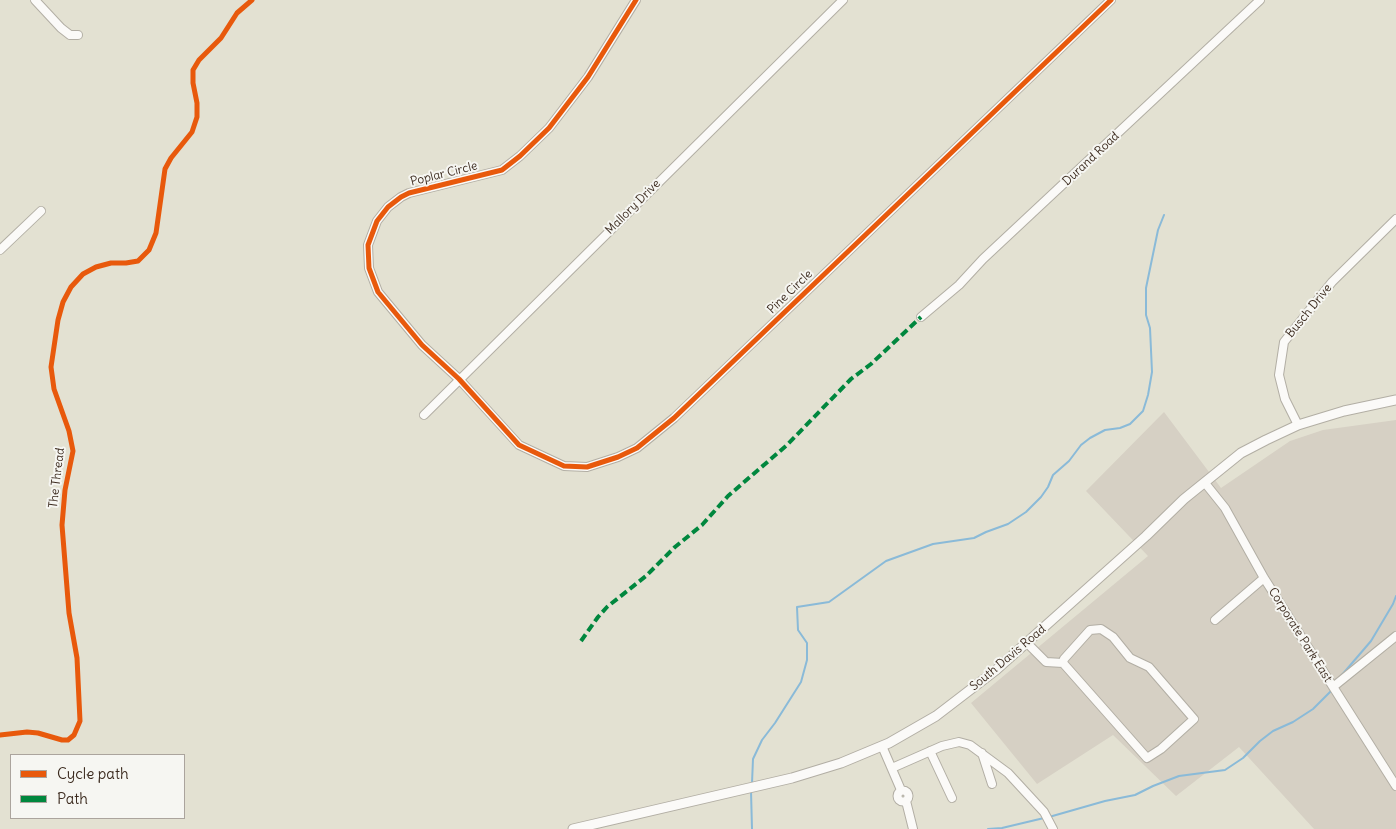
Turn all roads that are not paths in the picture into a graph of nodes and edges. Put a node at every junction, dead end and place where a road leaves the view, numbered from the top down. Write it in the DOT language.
graph roads {
  1 [pos="35,0"];
  2 [pos="636,0"];
  3 [pos="843,0"];
  4 [pos="1111,0"];
  5 [pos="1260,0"];
  6 [pos="78,36"];
  7 [pos="41,211"];
  8 [pos="1396,219"];
  9 [pos="0,250"];
  10 [pos="921,317"];
  11 [pos="459,379"];
  12 [pos="1396,400"];
  13 [pos="424,415"];
  14 [pos="1298,425"];
  15 [pos="1205,483"];
  16 [pos="1264,578"];
  17 [pos="1214,620"];
  18 [pos="1396,636"];
  19 [pos="1027,642"];
  20 [pos="1063,663"];
  21 [pos="1333,686"];
  22 [pos="882,746"];
  23 [pos="930,751"];
  24 [pos="982,753"];
  25 [pos="892,768"];
  26 [pos="992,784"];
  27 [pos="1396,786"];
  28 [pos="952,798"];
  29 [pos="573,829"];
  30 [pos="913,829"];
  31 [pos="1053,829"];
  1 -- 6 [label="street"];
  2 -- 11 [label="street, Poplar Circle"];
  3 -- 11 [label="street, Mallory Drive"];
  4 -- 11 [label="street, Pine Circle"];
  5 -- 10 [label="street, Durand Road"];
  7 -- 9 [label="street"];
  8 -- 14 [label="street, Busch Drive"];
  11 -- 13 [label="street, Mallory Drive"];
  12 -- 14 [label="main road, South Davis Road"];
  14 -- 15 [label="main road, South Davis Road"];
  15 -- 16 [label="street, Corporate Park East"];
  15 -- 19 [label="main road, South Davis Road"];
  16 -- 17 [label="street"];
  16 -- 21 [label="street, Corporate Park East"];
  18 -- 21 [label="street"];
  19 -- 20 [label="street"];
  19 -- 22 [label="main road, South Davis Road"];
  20 -- 20 [label="street"];
  21 -- 27 [label="street, Corporate Park East"];
  22 -- 25 [label="street"];
  22 -- 29 [label="main road, South Davis Road"];
  23 -- 24 [label="street"];
  23 -- 25 [label="street"];
  23 -- 28 [label="street"];
  24 -- 26 [label="street"];
  24 -- 31 [label="street"];
  25 -- 30 [label="street"];
}
